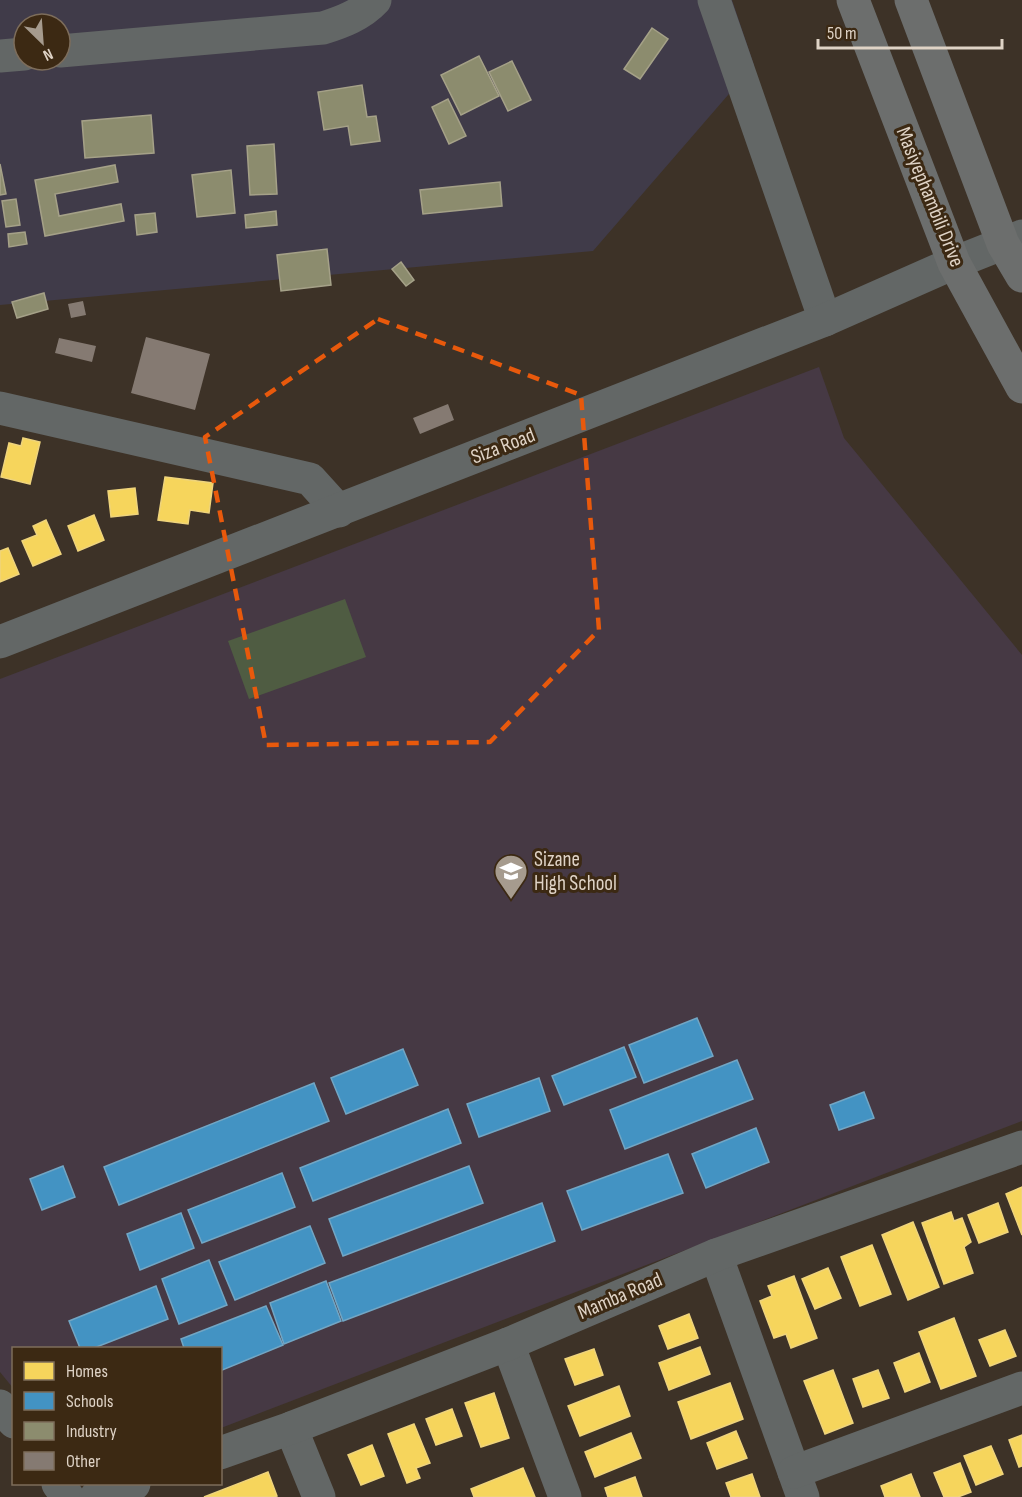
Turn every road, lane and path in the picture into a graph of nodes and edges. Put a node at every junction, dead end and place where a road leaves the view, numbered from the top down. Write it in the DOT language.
graph roads {
  1 [pos="375,0"];
  2 [pos="714,0"];
  3 [pos="853,0"];
  4 [pos="911,0"];
  5 [pos="72,50"];
  6 [pos="1013,240"];
  7 [pos="954,263"];
  8 [pos="1022,276"];
  9 [pos="825,320"];
  10 [pos="1022,387"];
  11 [pos="0,408"];
  12 [pos="339,510"];
  13 [pos="0,642"];
  14 [pos="1022,1146"];
  15 [pos="716,1255"];
  16 [pos="508,1344"];
  17 [pos="1022,1388"];
  18 [pos="0,1406"];
  19 [pos="12,1420"];
  20 [pos="291,1428"];
  21 [pos="222,1452"];
  22 [pos="798,1484"];
  23 [pos="59,1485"];
  24 [pos="131,1485"];
  25 [pos="68,1497"];
  26 [pos="96,1497"];
  27 [pos="319,1497"];
  28 [pos="565,1497"];
  1 -- 5 [label="street"];
  2 -- 9 [label="street"];
  3 -- 7 [label="main road, Masiyephambili Drive"];
  4 -- 6 [label="main road"];
  6 -- 7 [label="street, Siza Road"];
  6 -- 8 [label="main road"];
  7 -- 9 [label="street, Siza Road"];
  7 -- 10 [label="main road, Masiyephambili Drive"];
  9 -- 12 [label="street, Siza Road"];
  11 -- 12 [label="street"];
  12 -- 13 [label="street, Siza Road"];
  14 -- 15 [label="street, Mamba Road"];
  15 -- 16 [label="street, Mamba Road"];
  15 -- 22 [label="street"];
  16 -- 20 [label="street, Mamba Road"];
  16 -- 28 [label="street"];
  17 -- 22 [label="street"];
  18 -- 19 [label="street"];
  20 -- 21 [label="street, Mamba Road"];
  20 -- 27 [label="street"];
  23 -- 25 [label="street"];
  24 -- 26 [label="street"];
}
